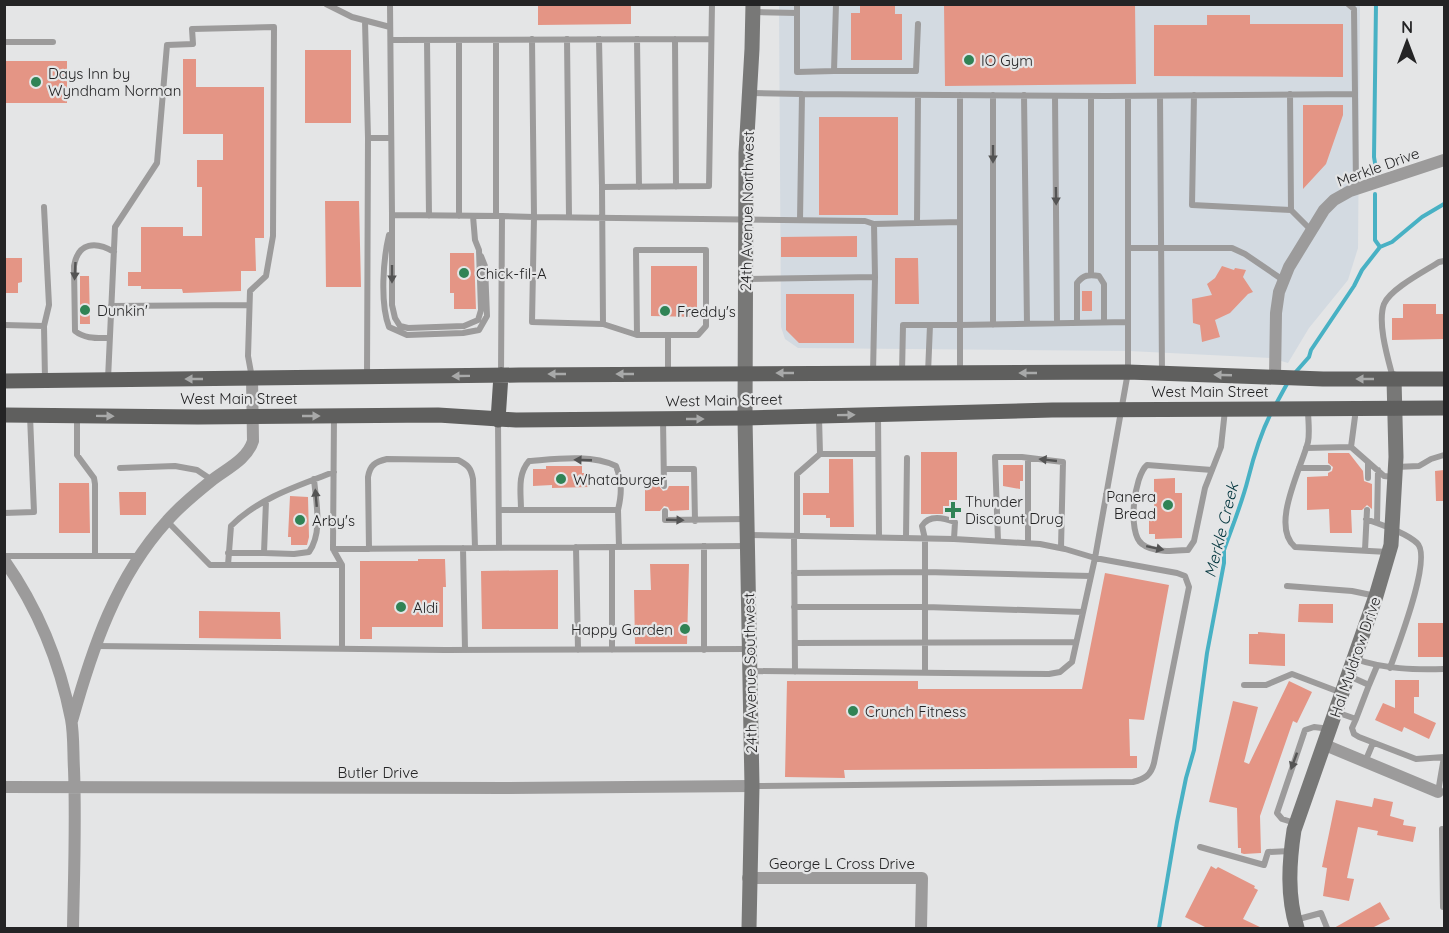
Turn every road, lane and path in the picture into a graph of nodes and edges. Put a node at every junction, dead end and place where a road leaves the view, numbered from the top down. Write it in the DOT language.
graph roads {
  1 [pos="326,4"];
  2 [pos="390,4"];
  3 [pos="712,4"];
  4 [pos="797,4"];
  5 [pos="836,4"];
  6 [pos="1348,4"];
  7 [pos="753,8"];
  8 [pos="797,13"];
  9 [pos="365,21"];
  10 [pos="918,24"];
  11 [pos="390,27"];
  12 [pos="532,39"];
  13 [pos="567,39"];
  14 [pos="599,39"];
  15 [pos="637,39"];
  16 [pos="675,39"];
  17 [pos="711,39"];
  18 [pos="391,40"];
  19 [pos="427,40"];
  20 [pos="459,40"];
  21 [pos="496,40"];
  22 [pos="4,42"];
  23 [pos="53,42"];
  24 [pos="834,70"];
  25 [pos="749,93"];
  26 [pos="802,94"];
  27 [pos="1290,94"];
  28 [pos="1354,94"];
  29 [pos="918,95"];
  30 [pos="960,95"];
  31 [pos="993,95"];
  32 [pos="1024,95"];
  33 [pos="1194,95"];
  34 [pos="1055,96"];
  35 [pos="1091,96"];
  36 [pos="1128,96"];
  37 [pos="1160,96"];
  38 [pos="368,138"];
  39 [pos="391,138"];
  40 [pos="1444,160"];
  41 [pos="639,187"];
  42 [pos="676,187"];
  43 [pos="602,188"];
  44 [pos="1356,188"];
  45 [pos="44,207"];
  46 [pos="1291,210"];
  47 [pos="392,215"];
  48 [pos="429,216"];
  49 [pos="459,216"];
  50 [pos="473,216"];
  51 [pos="499,216"];
  52 [pos="534,217"];
  53 [pos="569,217"];
  54 [pos="602,218"];
  55 [pos="746,219"];
  56 [pos="801,220"];
  57 [pos="960,222"];
  58 [pos="917,223"];
  59 [pos="874,224"];
  60 [pos="1311,231"];
  61 [pos="1128,248"];
  62 [pos="1160,248"];
  63 [pos="114,252"];
  64 [pos="1444,261"];
  65 [pos="1091,274"];
  66 [pos="874,277"];
  67 [pos="746,279"];
  68 [pos="1283,280"];
  69 [pos="249,305"];
  70 [pos="111,306"];
  71 [pos="1104,322"];
  72 [pos="1128,322"];
  73 [pos="1077,323"];
  74 [pos="603,324"];
  75 [pos="1027,324"];
  76 [pos="1057,324"];
  77 [pos="930,325"];
  78 [pos="960,325"];
  79 [pos="993,325"];
  80 [pos="4,326"];
  81 [pos="44,326"];
  82 [pos="637,334"];
  83 [pos="668,335"];
  84 [pos="109,338"];
  85 [pos="1128,372"];
  86 [pos="747,373"];
  87 [pos="873,373"];
  88 [pos="902,373"];
  89 [pos="928,373"];
  90 [pos="960,373"];
  91 [pos="1162,373"];
  92 [pos="668,374"];
  93 [pos="501,375"];
  94 [pos="1278,377"];
  95 [pos="252,378"];
  96 [pos="367,378"];
  97 [pos="1394,379"];
  98 [pos="1444,379"];
  99 [pos="45,380"];
  100 [pos="108,380"];
  101 [pos="4,381"];
  102 [pos="1394,408"];
  103 [pos="1444,408"];
  104 [pos="1225,409"];
  105 [pos="1308,409"];
  106 [pos="1356,409"];
  107 [pos="1120,410"];
  108 [pos="4,415"];
  109 [pos="30,415"];
  110 [pos="878,415"];
  111 [pos="77,416"];
  112 [pos="253,416"];
  113 [pos="334,416"];
  114 [pos="819,416"];
  115 [pos="745,418"];
  116 [pos="663,419"];
  117 [pos="498,420"];
  118 [pos="1351,447"];
  119 [pos="1306,448"];
  120 [pos="820,454"];
  121 [pos="878,454"];
  122 [pos="1444,455"];
  123 [pos="1028,458"];
  124 [pos="907,459"];
  125 [pos="1368,465"];
  126 [pos="120,468"];
  127 [pos="1299,468"];
  128 [pos="1328,468"];
  129 [pos="1360,468"];
  130 [pos="664,469"];
  131 [pos="1212,470"];
  132 [pos="1378,470"];
  133 [pos="334,472"];
  134 [pos="1395,472"];
  135 [pos="1368,478"];
  136 [pos="314,479"];
  137 [pos="213,480"];
  138 [pos="664,486"];
  139 [pos="1106,494"];
  140 [pos="1136,498"];
  141 [pos="266,501"];
  142 [pos="499,510"];
  143 [pos="521,510"];
  144 [pos="618,510"];
  145 [pos="1367,510"];
  146 [pos="665,511"];
  147 [pos="4,513"];
  148 [pos="747,519"];
  149 [pos="1366,519"];
  150 [pos="167,521"];
  151 [pos="695,521"];
  152 [pos="1377,523"];
  153 [pos="1392,529"];
  154 [pos="796,536"];
  155 [pos="879,537"];
  156 [pos="906,538"];
  157 [pos="925,538"];
  158 [pos="954,538"];
  159 [pos="748,540"];
  160 [pos="999,542"];
  161 [pos="1028,543"];
  162 [pos="704,546"];
  163 [pos="499,547"];
  164 [pos="576,547"];
  165 [pos="615,547"];
  166 [pos="463,548"];
  167 [pos="475,548"];
  168 [pos="1061,548"];
  169 [pos="333,549"];
  170 [pos="369,549"];
  171 [pos="1365,550"];
  172 [pos="1389,552"];
  173 [pos="228,553"];
  174 [pos="264,553"];
  175 [pos="95,556"];
  176 [pos="141,556"];
  177 [pos="4,558"];
  178 [pos="1095,558"];
  179 [pos="228,565"];
  180 [pos="342,565"];
  181 [pos="925,572"];
  182 [pos="794,573"];
  183 [pos="1091,576"];
  184 [pos="1287,586"];
  185 [pos="1376,596"];
  186 [pos="794,607"];
  187 [pos="926,607"];
  188 [pos="1083,612"];
  189 [pos="1076,642"];
  190 [pos="795,643"];
  191 [pos="926,643"];
  192 [pos="94,646"];
  193 [pos="342,649"];
  194 [pos="465,650"];
  195 [pos="578,650"];
  196 [pos="612,650"];
  197 [pos="704,650"];
  198 [pos="750,650"];
  199 [pos="1355,658"];
  200 [pos="1377,666"];
  201 [pos="1390,668"];
  202 [pos="1444,669"];
  203 [pos="750,671"];
  204 [pos="795,672"];
  205 [pos="925,672"];
  206 [pos="1349,676"];
  207 [pos="1244,685"];
  208 [pos="1369,685"];
  209 [pos="1342,694"];
  210 [pos="1336,712"];
  211 [pos="1356,719"];
  212 [pos="72,721"];
  213 [pos="1330,729"];
  214 [pos="1373,743"];
  215 [pos="1325,745"];
  216 [pos="1365,762"];
  217 [pos="752,786"];
  218 [pos="4,787"];
  219 [pos="75,787"];
  220 [pos="1438,792"];
  221 [pos="1296,824"];
  222 [pos="1442,829"];
  223 [pos="1200,847"];
  224 [pos="1291,851"];
  225 [pos="748,878"];
  226 [pos="1444,907"];
  227 [pos="1296,924"];
  228 [pos="73,928"];
  229 [pos="748,928"];
  230 [pos="921,928"];
  231 [pos="1327,928"];
  1 -- 9 [label="lane"];
  2 -- 11 [label="lane"];
  3 -- 17 [label="lane"];
  4 -- 8 [label="lane"];
  5 -- 24 [label="lane"];
  6 -- 28 [label="lane"];
  7 -- 8 [label="lane"];
  7 -- 25 [label="main road, 24th Avenue Northwest"];
  8 -- 24 [label="lane"];
  9 -- 11 [label="lane"];
  9 -- 38 [label="lane"];
  10 -- 24 [label="lane"];
  11 -- 18 [label="lane"];
  12 -- 13 [label="lane"];
  12 -- 21 [label="lane"];
  12 -- 52 [label="lane"];
  13 -- 14 [label="lane"];
  13 -- 53 [label="lane"];
  14 -- 15 [label="lane"];
  14 -- 43 [label="lane"];
  15 -- 16 [label="lane"];
  15 -- 41 [label="lane"];
  16 -- 17 [label="lane"];
  16 -- 42 [label="lane"];
  17 -- 42 [label="lane"];
  18 -- 19 [label="lane"];
  18 -- 39 [label="lane"];
  19 -- 20 [label="lane"];
  19 -- 48 [label="lane"];
  20 -- 21 [label="lane"];
  20 -- 49 [label="lane"];
  21 -- 51 [label="lane"];
  22 -- 23 [label="lane"];
  25 -- 26 [label="lane"];
  25 -- 55 [label="main road, 24th Avenue Northwest"];
  26 -- 29 [label="lane"];
  26 -- 56 [label="lane"];
  27 -- 28 [label="lane"];
  27 -- 33 [label="lane"];
  27 -- 46 [label="lane"];
  28 -- 44 [label="lane"];
  29 -- 30 [label="lane"];
  29 -- 58 [label="lane"];
  30 -- 31 [label="lane"];
  30 -- 57 [label="lane"];
  31 -- 32 [label="lane"];
  31 -- 79 [label="lane, one-way"];
  32 -- 34 [label="lane"];
  32 -- 75 [label="lane"];
  33 -- 37 [label="lane"];
  33 -- 46 [label="lane"];
  34 -- 35 [label="lane"];
  34 -- 76 [label="lane, one-way"];
  35 -- 36 [label="lane"];
  35 -- 65 [label="lane"];
  36 -- 37 [label="lane"];
  36 -- 61 [label="lane"];
  37 -- 62 [label="lane"];
  38 -- 39 [label="lane"];
  38 -- 96 [label="lane"];
  39 -- 47 [label="lane"];
  40 -- 44 [label="street, Merkle Drive"];
  41 -- 42 [label="lane"];
  41 -- 43 [label="lane"];
  43 -- 54 [label="lane"];
  44 -- 60 [label="street, Merkle Drive"];
  45 -- 81 [label="lane"];
  46 -- 60 [label="lane"];
  47 -- 48 [label="lane"];
  47 -- 50 [label="lane, one-way"];
  48 -- 49 [label="lane"];
  49 -- 50 [label="lane"];
  50 -- 51 [label="lane"];
  51 -- 52 [label="lane"];
  51 -- 93 [label="lane"];
  52 -- 53 [label="lane"];
  52 -- 74 [label="lane"];
  53 -- 54 [label="lane"];
  54 -- 55 [label="lane"];
  54 -- 74 [label="lane"];
  55 -- 56 [label="lane"];
  55 -- 67 [label="main road, 24th Avenue Northwest"];
  56 -- 59 [label="lane"];
  57 -- 58 [label="lane"];
  57 -- 78 [label="lane"];
  58 -- 59 [label="lane"];
  59 -- 66 [label="lane"];
  60 -- 68 [label="street, Merkle Drive"];
  61 -- 62 [label="lane"];
  61 -- 72 [label="lane"];
  62 -- 68 [label="lane"];
  62 -- 91 [label="lane"];
  63 -- 69 [label="lane"];
  63 -- 70 [label="lane"];
  63 -- 84 [label="lane, one-way"];
  64 -- 97 [label="lane"];
  65 -- 71 [label="lane"];
  65 -- 73 [label="lane"];
  66 -- 67 [label="lane"];
  66 -- 87 [label="lane"];
  67 -- 86 [label="main road, 24th Avenue Northwest"];
  68 -- 94 [label="street, Merkle Drive"];
  69 -- 70 [label="lane"];
  69 -- 95 [label="lane"];
  70 -- 84 [label="lane"];
  71 -- 72 [label="lane"];
  71 -- 73 [label="lane"];
  72 -- 85 [label="lane"];
  73 -- 76 [label="lane"];
  74 -- 82 [label="lane"];
  75 -- 76 [label="lane"];
  75 -- 79 [label="lane"];
  77 -- 78 [label="lane"];
  77 -- 88 [label="lane"];
  77 -- 89 [label="lane"];
  78 -- 79 [label="lane"];
  78 -- 90 [label="lane"];
  80 -- 81 [label="lane"];
  81 -- 99 [label="lane"];
  82 -- 83 [label="lane"];
  82 -- 83 [label="lane"];
  83 -- 92 [label="lane"];
  84 -- 100 [label="lane"];
  85 -- 90 [label="main road, West Main Street, one-way"];
  85 -- 91 [label="main road, West Main Street"];
  85 -- 107 [label="lane"];
  87 -- 86 [label="main road, West Main Street, one-way"];
  86 -- 92 [label="main road, West Main Street"];
  86 -- 115 [label="main road, 24th Avenue Northwest"];
  87 -- 88 [label="main road, West Main Street"];
  88 -- 89 [label="main road, West Main Street"];
  89 -- 90 [label="main road, West Main Street"];
  94 -- 91 [label="main road, West Main Street, one-way"];
  92 -- 93 [label="main road, West Main Street, one-way"];
  93 -- 96 [label="main road, West Main Street, one-way"];
  93 -- 117 [label="main road"];
  97 -- 94 [label="main road, West Main Street, one-way"];
  95 -- 96 [label="main road, West Main Street"];
  95 -- 100 [label="main road, West Main Street, one-way"];
  95 -- 112 [label="street"];
  97 -- 98 [label="main road, West Main Street"];
  97 -- 102 [label="main road, Hal Muldrow Drive"];
  99 -- 100 [label="main road, West Main Street"];
  99 -- 101 [label="main road, West Main Street"];
  102 -- 103 [label="main road, West Main Street"];
  102 -- 106 [label="main road, West Main Street"];
  102 -- 134 [label="main road, Hal Muldrow Drive"];
  104 -- 105 [label="main road, West Main Street"];
  104 -- 107 [label="main road, West Main Street"];
  104 -- 131 [label="lane"];
  105 -- 106 [label="main road, West Main Street"];
  105 -- 119 [label="lane"];
  106 -- 118 [label="lane"];
  107 -- 110 [label="main road, West Main Street"];
  107 -- 139 [label="lane"];
  108 -- 109 [label="main road, West Main Street"];
  109 -- 111 [label="main road, West Main Street"];
  109 -- 147 [label="lane"];
  114 -- 110 [label="main road, West Main Street, one-way"];
  110 -- 121 [label="lane"];
  111 -- 112 [label="main road, West Main Street, one-way"];
  111 -- 175 [label="lane"];
  112 -- 113 [label="main road, West Main Street, one-way"];
  112 -- 137 [label="street"];
  113 -- 117 [label="main road, West Main Street"];
  113 -- 133 [label="lane"];
  114 -- 115 [label="main road, West Main Street"];
  114 -- 120 [label="lane"];
  116 -- 115 [label="main road, West Main Street, one-way"];
  115 -- 148 [label="main road, 24th Avenue Southwest"];
  116 -- 117 [label="main road, West Main Street"];
  116 -- 130 [label="lane"];
  117 -- 142 [label="lane"];
  118 -- 119 [label="lane"];
  118 -- 125 [label="lane"];
  119 -- 127 [label="lane"];
  120 -- 121 [label="lane"];
  120 -- 154 [label="lane"];
  121 -- 155 [label="lane"];
  122 -- 134 [label="lane"];
  123 -- 160 [label="lane"];
  123 -- 161 [label="lane"];
  168 -- 123 [label="lane, one-way"];
  124 -- 156 [label="lane"];
  125 -- 129 [label="lane"];
  125 -- 132 [label="lane"];
  125 -- 135 [label="lane"];
  126 -- 137 [label="lane"];
  127 -- 128 [label="lane"];
  127 -- 171 [label="lane"];
  130 -- 138 [label="lane"];
  130 -- 151 [label="lane"];
  131 -- 140 [label="lane"];
  140 -- 131 [label="lane, one-way"];
  132 -- 134 [label="lane"];
  132 -- 152 [label="lane"];
  133 -- 136 [label="lane"];
  133 -- 169 [label="lane"];
  134 -- 153 [label="main road, Hal Muldrow Drive"];
  136 -- 141 [label="lane"];
  174 -- 136 [label="lane, one-way"];
  137 -- 150 [label="street"];
  139 -- 140 [label="lane"];
  139 -- 178 [label="lane"];
  141 -- 173 [label="lane"];
  141 -- 174 [label="lane"];
  142 -- 143 [label="lane"];
  142 -- 163 [label="lane"];
  143 -- 144 [label="lane"];
  144 -- 143 [label="lane, one-way"];
  144 -- 165 [label="lane"];
  145 -- 149 [label="lane"];
  146 -- 151 [label="lane, one-way"];
  148 -- 151 [label="lane"];
  148 -- 159 [label="main road, 24th Avenue Southwest"];
  149 -- 152 [label="lane"];
  149 -- 171 [label="lane"];
  150 -- 176 [label="street"];
  150 -- 179 [label="lane"];
  152 -- 153 [label="lane"];
  153 -- 172 [label="main road, Hal Muldrow Drive"];
  153 -- 201 [label="lane"];
  154 -- 155 [label="lane"];
  154 -- 159 [label="lane"];
  154 -- 182 [label="lane"];
  155 -- 156 [label="lane"];
  156 -- 157 [label="lane"];
  157 -- 158 [label="lane"];
  157 -- 158 [label="lane"];
  157 -- 181 [label="lane"];
  158 -- 160 [label="lane"];
  159 -- 162 [label="lane"];
  159 -- 198 [label="main road, 24th Avenue Southwest"];
  160 -- 161 [label="lane"];
  161 -- 168 [label="lane"];
  162 -- 165 [label="lane"];
  162 -- 197 [label="lane"];
  163 -- 164 [label="lane"];
  163 -- 167 [label="lane"];
  164 -- 165 [label="lane"];
  164 -- 195 [label="lane"];
  165 -- 196 [label="lane"];
  166 -- 167 [label="lane"];
  166 -- 170 [label="lane"];
  166 -- 194 [label="lane"];
  167 -- 170 [label="lane"];
  168 -- 178 [label="lane"];
  169 -- 170 [label="lane"];
  169 -- 180 [label="lane"];
  171 -- 172 [label="lane"];
  172 -- 185 [label="main road, Hal Muldrow Drive"];
  173 -- 174 [label="lane"];
  173 -- 179 [label="lane"];
  175 -- 176 [label="lane"];
  175 -- 177 [label="lane"];
  176 -- 192 [label="street"];
  177 -- 212 [label="street"];
  178 -- 183 [label="lane"];
  178 -- 217 [label="lane"];
  179 -- 180 [label="lane"];
  180 -- 193 [label="lane"];
  181 -- 182 [label="lane"];
  181 -- 183 [label="lane"];
  181 -- 187 [label="lane"];
  182 -- 186 [label="lane"];
  183 -- 188 [label="lane"];
  184 -- 185 [label="lane"];
  185 -- 199 [label="main road, Hal Muldrow Drive"];
  186 -- 187 [label="lane"];
  186 -- 190 [label="lane"];
  187 -- 188 [label="lane"];
  187 -- 191 [label="lane"];
  188 -- 189 [label="lane"];
  189 -- 191 [label="lane"];
  189 -- 205 [label="lane"];
  190 -- 191 [label="lane"];
  190 -- 204 [label="lane"];
  191 -- 205 [label="lane"];
  192 -- 193 [label="lane"];
  192 -- 212 [label="street"];
  193 -- 194 [label="lane"];
  194 -- 195 [label="lane"];
  195 -- 196 [label="lane"];
  196 -- 197 [label="lane"];
  197 -- 198 [label="lane"];
  198 -- 203 [label="main road, 24th Avenue Southwest"];
  199 -- 200 [label="lane"];
  199 -- 206 [label="main road, Hal Muldrow Drive"];
  200 -- 201 [label="lane"];
  200 -- 208 [label="lane"];
  201 -- 202 [label="lane"];
  203 -- 204 [label="lane"];
  203 -- 217 [label="main road, 24th Avenue Southwest"];
  204 -- 205 [label="lane"];
  206 -- 208 [label="lane"];
  206 -- 209 [label="main road, Hal Muldrow Drive"];
  207 -- 209 [label="lane"];
  208 -- 211 [label="lane"];
  209 -- 210 [label="main road, Hal Muldrow Drive"];
  210 -- 211 [label="lane"];
  210 -- 213 [label="main road, Hal Muldrow Drive"];
  211 -- 214 [label="lane"];
  212 -- 219 [label="street"];
  213 -- 215 [label="main road, Hal Muldrow Drive"];
  213 -- 221 [label="lane, one-way"];
  214 -- 216 [label="lane"];
  214 -- 220 [label="lane"];
  215 -- 216 [label="street"];
  215 -- 221 [label="main road, Hal Muldrow Drive"];
  216 -- 220 [label="street"];
  217 -- 219 [label="street, Butler Drive"];
  217 -- 225 [label="main road, 24th Avenue Southwest"];
  218 -- 219 [label="street, Butler Drive"];
  219 -- 228 [label="street"];
  221 -- 224 [label="main road, Hal Muldrow Drive"];
  222 -- 226 [label="lane"];
  223 -- 224 [label="lane"];
  224 -- 227 [label="main road, Hal Muldrow Drive"];
  225 -- 229 [label="main road, 24th Avenue Southwest"];
  225 -- 230 [label="street, George L Cross Drive"];
  227 -- 231 [label="lane"];
}
